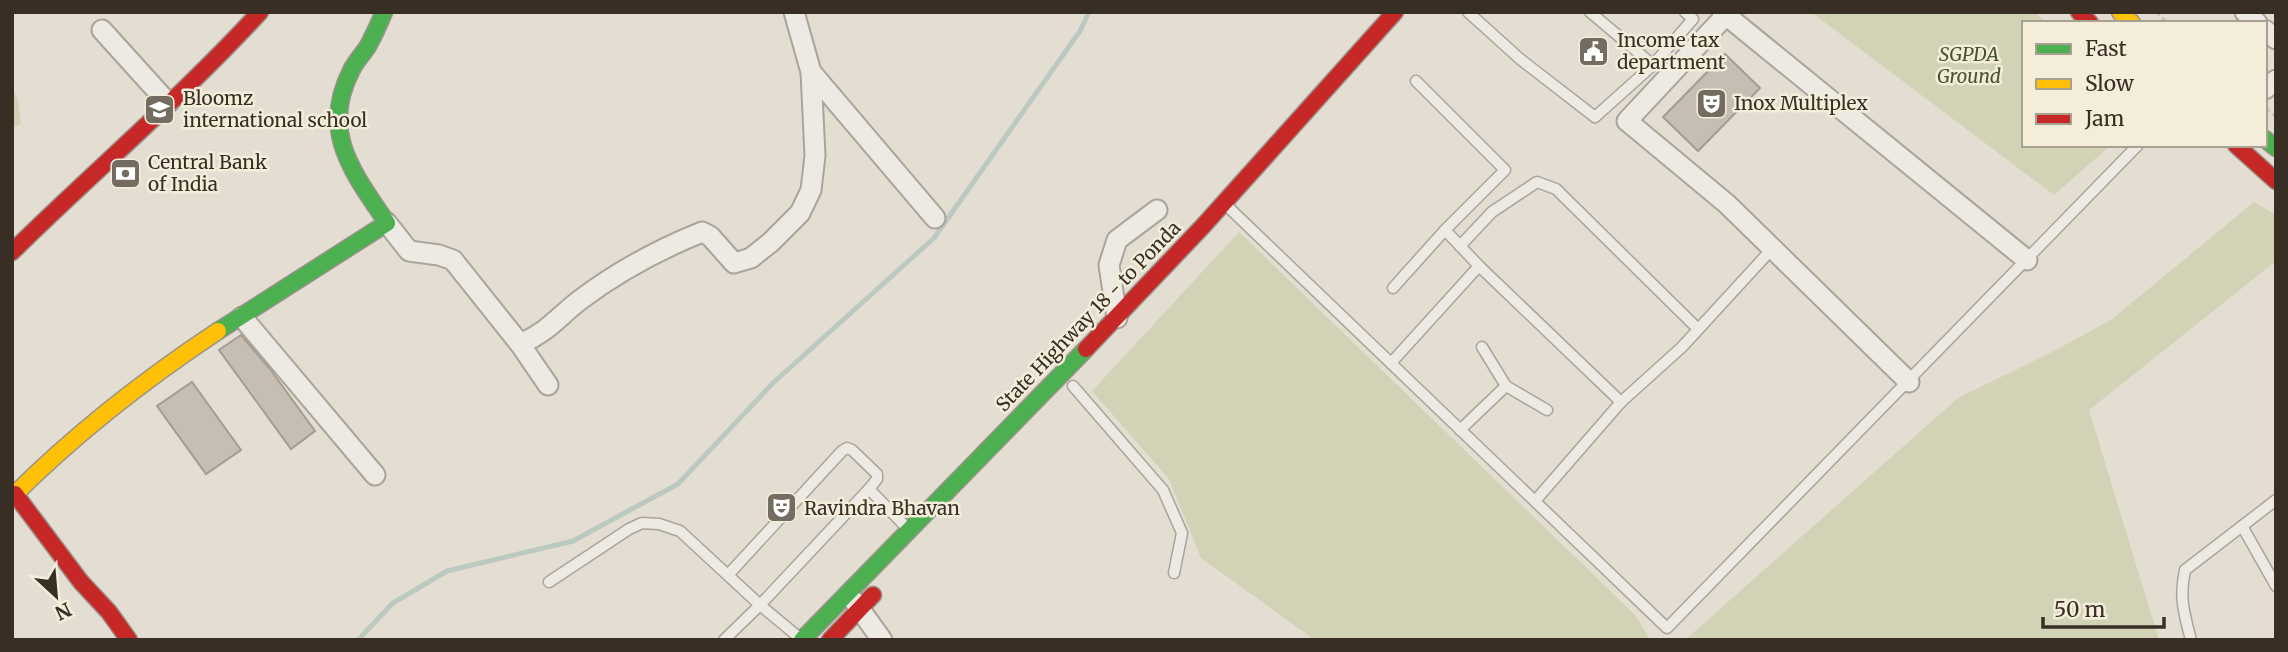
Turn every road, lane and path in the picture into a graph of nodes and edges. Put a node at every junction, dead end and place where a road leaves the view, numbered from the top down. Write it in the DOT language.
graph roads {
  1 [pos="260,12"];
  2 [pos="400,12"];
  3 [pos="794,12"];
  4 [pos="1395,12"];
  5 [pos="1412,12"];
  6 [pos="1468,12"];
  7 [pos="1590,12"];
  8 [pos="1685,12"];
  9 [pos="1724,14"];
  10 [pos="381,18"];
  11 [pos="102,30"];
  12 [pos="1653,65"];
  13 [pos="811,72"];
  14 [pos="1416,81"];
  15 [pos="167,103"];
  16 [pos="2136,147"];
  17 [pos="2238,147"];
  18 [pos="2276,181"];
  19 [pos="1237,208"];
  20 [pos="1157,210"];
  21 [pos="935,218"];
  22 [pos="387,223"];
  23 [pos="1445,230"];
  24 [pos="1460,246"];
  25 [pos="1771,250"];
  26 [pos="12,252"];
  27 [pos="2026,260"];
  28 [pos="1479,266"];
  29 [pos="1392,288"];
  30 [pos="242,317"];
  31 [pos="1117,318"];
  32 [pos="1698,329"];
  33 [pos="520,344"];
  34 [pos="1482,347"];
  35 [pos="1391,363"];
  36 [pos="1909,382"];
  37 [pos="548,385"];
  38 [pos="1073,386"];
  39 [pos="1506,387"];
  40 [pos="1621,402"];
  41 [pos="1547,410"];
  42 [pos="1461,430"];
  43 [pos="375,475"];
  44 [pos="869,489"];
  45 [pos="13,496"];
  46 [pos="2276,500"];
  47 [pos="1535,501"];
  48 [pos="2242,526"];
  49 [pos="909,530"];
  50 [pos="1174,573"];
  51 [pos="728,575"];
  52 [pos="888,579"];
  53 [pos="550,582"];
  54 [pos="2276,586"];
  55 [pos="849,592"];
  56 [pos="760,605"];
  57 [pos="859,609"];
  58 [pos="876,638"];
  59 [pos="129,640"];
  60 [pos="724,640"];
  61 [pos="802,640"];
  62 [pos="830,640"];
  63 [pos="2191,640"];
  1 -- 15 [label="main road"];
  2 -- 10 [label="street"];
  3 -- 13 [label="street"];
  4 -- 19 [label="main road, State Highway 18 - to Ponda"];
  5 -- 19 [label="main road, State Highway 18 - to Ponda"];
  6 -- 12 [label="lane"];
  7 -- 12 [label="lane"];
  8 -- 12 [label="lane"];
  9 -- 25 [label="street"];
  9 -- 27 [label="street"];
  10 -- 22 [label="main road"];
  11 -- 15 [label="street"];
  13 -- 21 [label="street"];
  13 -- 33 [label="street"];
  14 -- 23 [label="lane"];
  15 -- 26 [label="main road"];
  16 -- 27 [label="lane"];
  17 -- 18 [label="main road"];
  19 -- 31 [label="main road, State Highway 18 - to Ponda"];
  19 -- 35 [label="lane"];
  20 -- 31 [label="street"];
  22 -- 30 [label="main road"];
  22 -- 33 [label="street"];
  23 -- 24 [label="lane"];
  23 -- 29 [label="lane"];
  24 -- 28 [label="lane"];
  24 -- 32 [label="lane"];
  25 -- 32 [label="lane"];
  25 -- 36 [label="street"];
  27 -- 36 [label="lane"];
  28 -- 35 [label="lane"];
  28 -- 40 [label="lane"];
  30 -- 43 [label="street"];
  30 -- 45 [label="main road"];
  31 -- 49 [label="main road, State Highway 18 - to Ponda"];
  32 -- 40 [label="lane"];
  33 -- 37 [label="street"];
  34 -- 39 [label="lane"];
  35 -- 42 [label="lane"];
  36 -- 47 [label="lane"];
  38 -- 50 [label="lane"];
  39 -- 41 [label="lane"];
  39 -- 42 [label="lane"];
  40 -- 47 [label="lane"];
  42 -- 47 [label="lane"];
  44 -- 49 [label="lane"];
  44 -- 51 [label="lane"];
  44 -- 56 [label="lane"];
  45 -- 59 [label="main road"];
  46 -- 48 [label="lane"];
  48 -- 54 [label="lane"];
  48 -- 63 [label="lane"];
  49 -- 55 [label="main road, State Highway 18 - to Ponda"];
  51 -- 53 [label="lane"];
  51 -- 56 [label="lane"];
  52 -- 57 [label="main road"];
  55 -- 57 [label="street"];
  55 -- 61 [label="main road, State Highway 18 - to Ponda"];
  56 -- 60 [label="lane"];
  56 -- 61 [label="lane"];
  57 -- 58 [label="street"];
  57 -- 62 [label="main road"];
}
